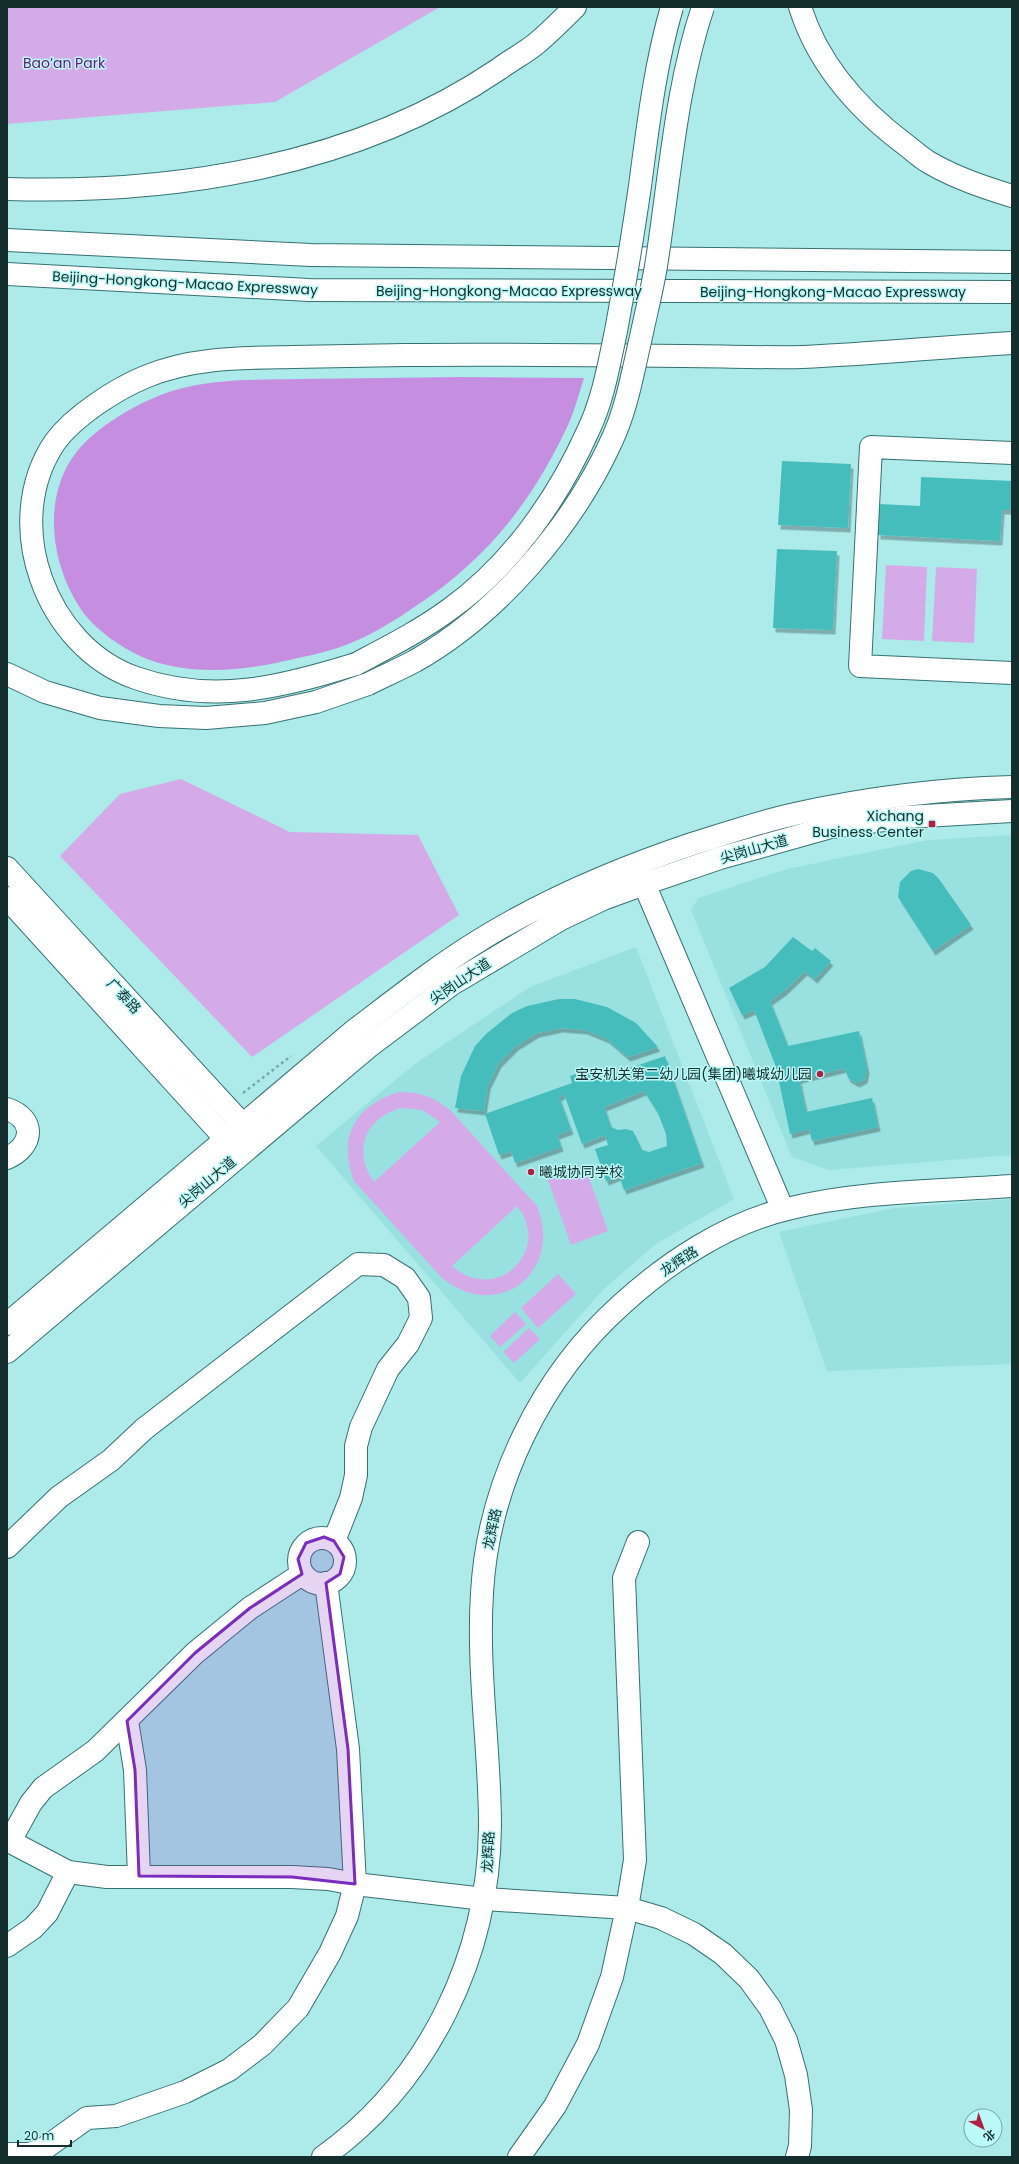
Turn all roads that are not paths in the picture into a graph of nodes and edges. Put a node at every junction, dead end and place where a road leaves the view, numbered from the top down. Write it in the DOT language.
graph roads {
  1 [pos="575,7"];
  2 [pos="672,7"];
  3 [pos="703,7"];
  4 [pos="800,7"];
  5 [pos="7,189"];
  6 [pos="1012,196"];
  7 [pos="7,240"];
  8 [pos="1012,262"];
  9 [pos="7,274"];
  10 [pos="1012,292"];
  11 [pos="1012,342"];
  12 [pos="1012,453"];
  13 [pos="1012,673"];
  14 [pos="7,674"];
  15 [pos="1012,787"];
  16 [pos="1012,811"];
  17 [pos="636,863"];
  18 [pos="7,868"];
  19 [pos="644,884"];
  20 [pos="7,898"];
  21 [pos="7,1109"];
  22 [pos="242,1124"];
  23 [pos="225,1138"];
  24 [pos="256,1140"];
  25 [pos="240,1154"];
  26 [pos="7,1158"];
  27 [pos="1012,1186"];
  28 [pos="783,1210"];
  29 [pos="7,1324"];
  30 [pos="7,1352"];
  31 [pos="334,1541"];
  32 [pos="638,1542"];
  33 [pos="7,1547"];
  34 [pos="302,1574"];
  35 [pos="326,1583"];
  36 [pos="127,1721"];
  37 [pos="8,1841"];
  38 [pos="68,1872"];
  39 [pos="139,1876"];
  40 [pos="355,1884"];
  41 [pos="484,1898"];
  42 [pos="627,1908"];
  43 [pos="7,1946"];
  44 [pos="7,2154"];
  45 [pos="324,2157"];
  46 [pos="519,2157"];
  47 [pos="797,2157"];
  1 -- 5 [label="main road"];
  2 -- 11 [label="main road, bridge"];
  3 -- 14 [label="main road, bridge"];
  4 -- 6 [label="main road"];
  7 -- 8 [label="main road"];
  9 -- 10 [label="main road, Beijing-Hongkong-Macao Expressway"];
  12 -- 13 [label="main road"];
  15 -- 17 [label="main road, 尖岗山大道"];
  16 -- 19 [label="main road, 尖岗山大道"];
  17 -- 19 [label="main road"];
  17 -- 22 [label="main road, 尖岗山大道"];
  18 -- 22 [label="main road, 广泰路"];
  19 -- 24 [label="main road, 尖岗山大道"];
  19 -- 28 [label="main road"];
  20 -- 23 [label="main road, 广泰路"];
  21 -- 26 [label="main road"];
  22 -- 23 [label="main road, 尖岗山大道"];
  22 -- 24 [label="main road, 广泰路"];
  23 -- 25 [label="main road, 广泰路"];
  23 -- 29 [label="main road, 尖岗山大道"];
  24 -- 25 [label="main road, 尖岗山大道"];
  25 -- 30 [label="main road, 尖岗山大道"];
  27 -- 28 [label="main road, 龙辉路"];
  28 -- 41 [label="main road, 龙辉路"];
  31 -- 33 [label="main road"];
  31 -- 34 [label="main road"];
  31 -- 35 [label="main road"];
  32 -- 42 [label="main road"];
  34 -- 35 [label="main road"];
  34 -- 36 [label="main road"];
  35 -- 40 [label="main road"];
  36 -- 37 [label="main road"];
  36 -- 39 [label="main road"];
  37 -- 38 [label="main road"];
  38 -- 39 [label="main road"];
  38 -- 43 [label="main road"];
  39 -- 40 [label="main road"];
  40 -- 41 [label="main road"];
  40 -- 44 [label="main road"];
  41 -- 42 [label="main road"];
  41 -- 45 [label="main road, 龙辉路"];
  42 -- 46 [label="main road"];
  42 -- 47 [label="main road"];
}
